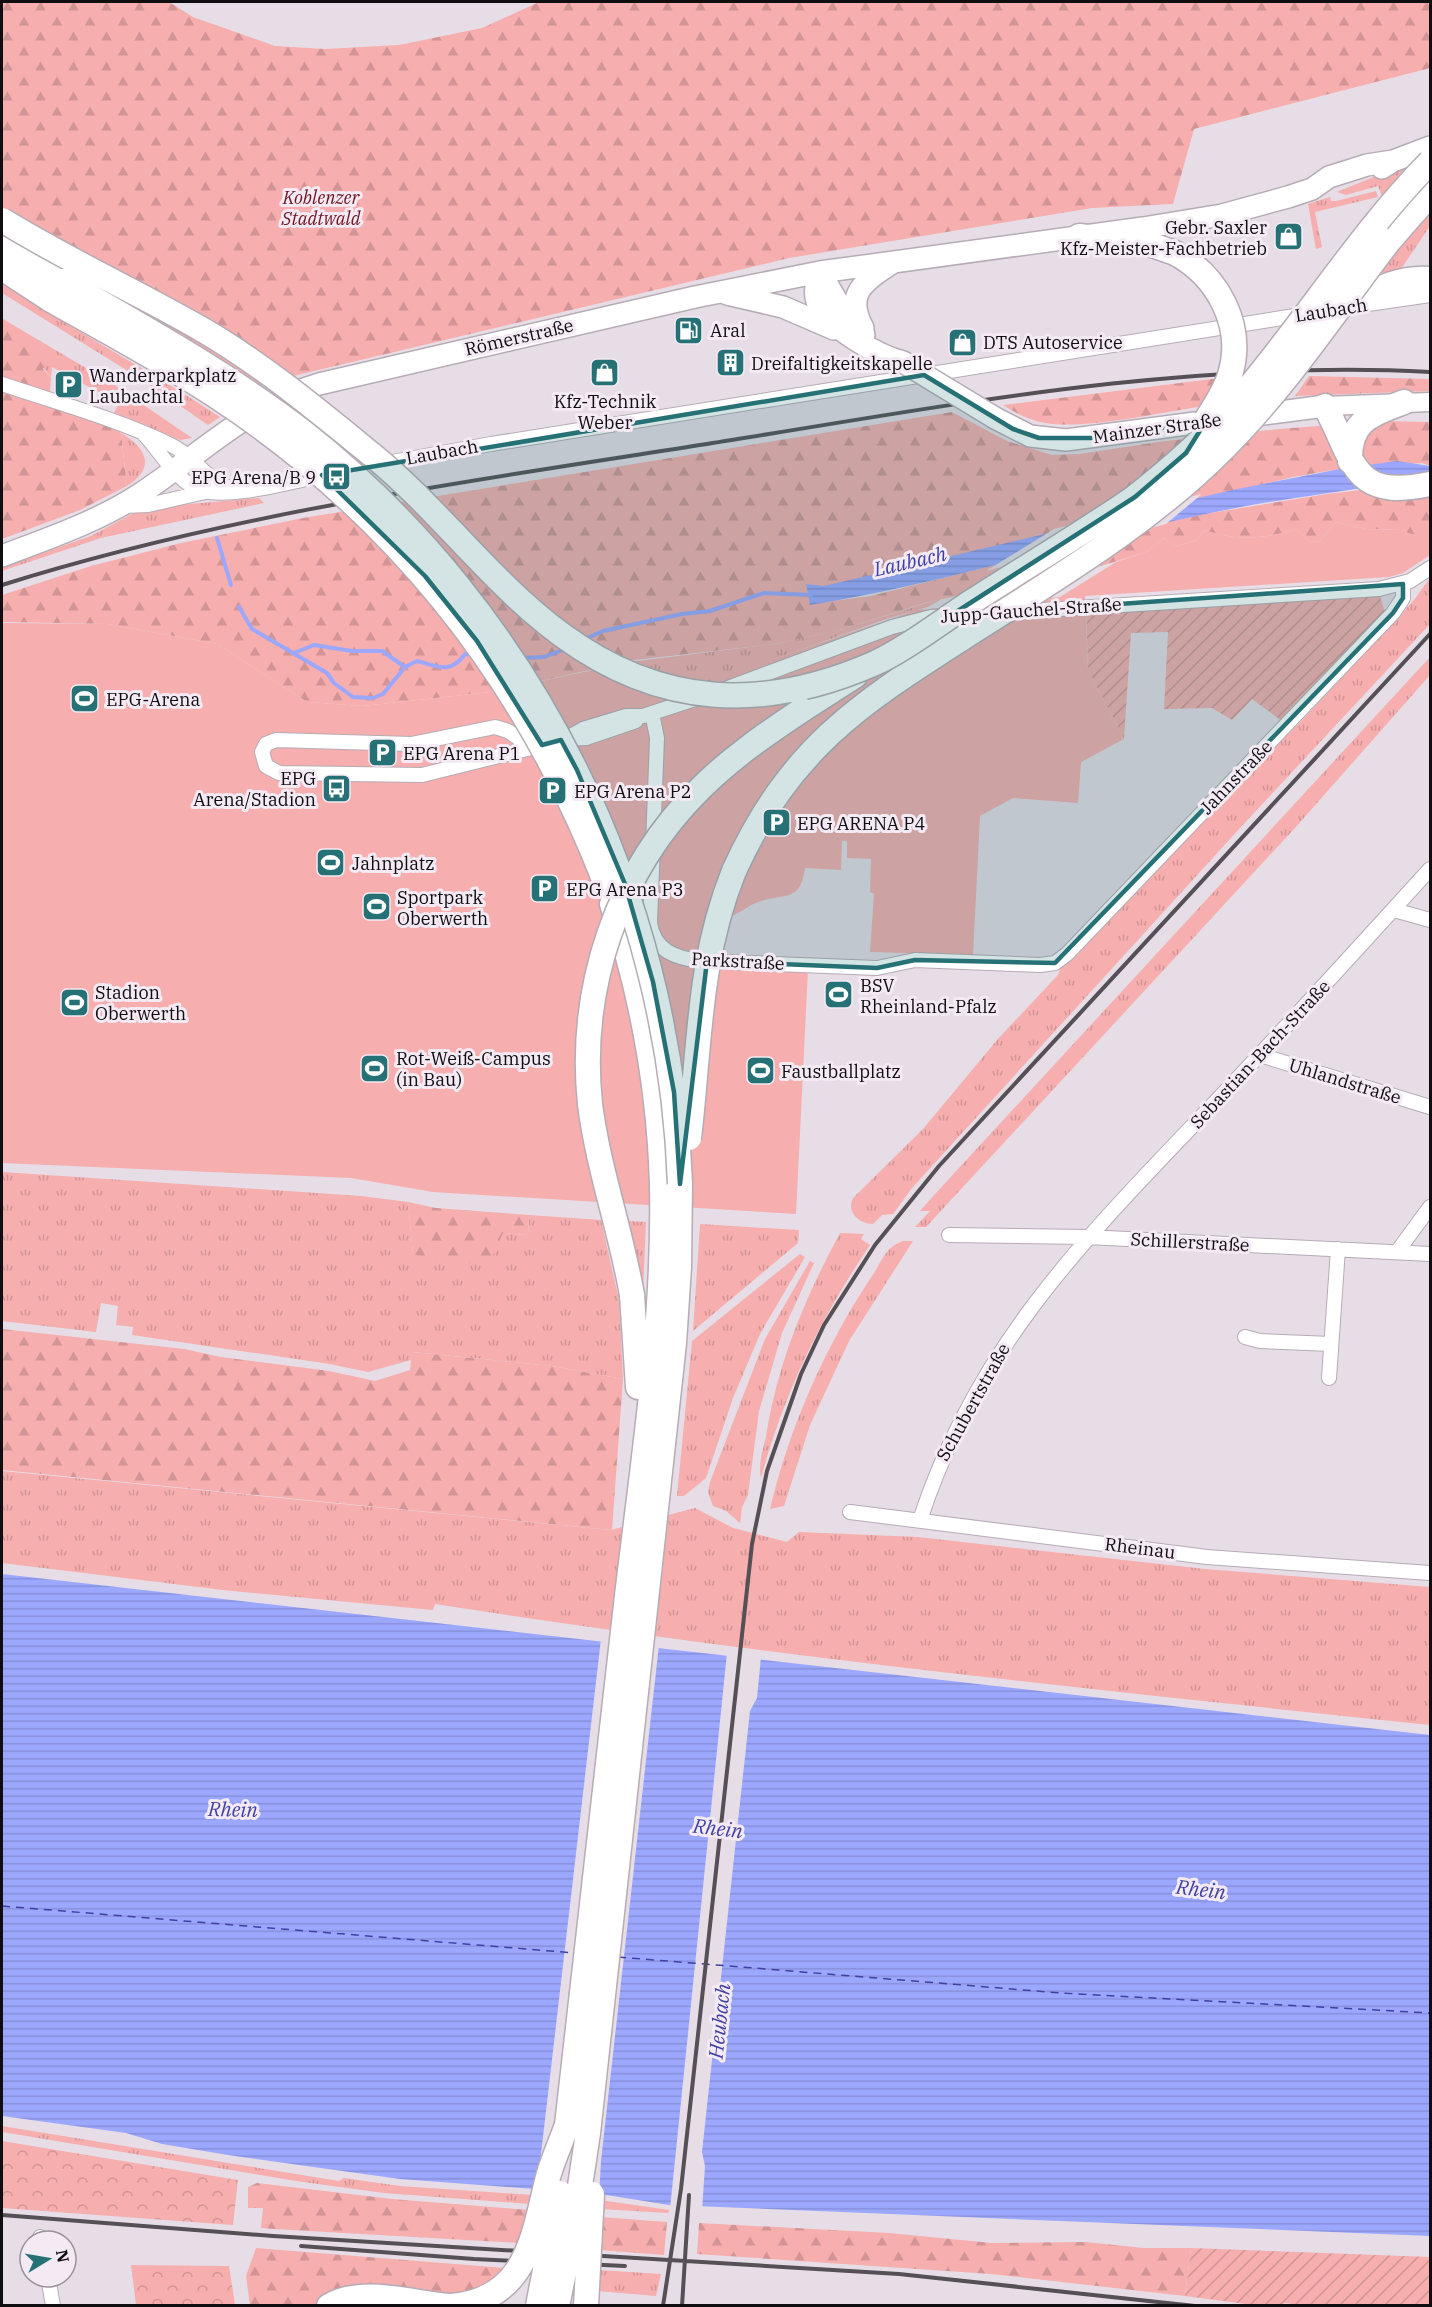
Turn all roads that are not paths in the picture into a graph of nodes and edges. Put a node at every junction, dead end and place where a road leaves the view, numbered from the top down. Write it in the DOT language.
graph roads {
  1 [pos="1431,147"];
  2 [pos="1431,162"];
  3 [pos="1431,194"];
  4 [pos="2,220"];
  5 [pos="1080,236"];
  6 [pos="2,244"];
  7 [pos="897,260"];
  8 [pos="2,268"];
  9 [pos="820,272"];
  10 [pos="1431,279"];
  11 [pos="718,292"];
  12 [pos="1431,295"];
  13 [pos="1328,323"];
  14 [pos="843,330"];
  15 [pos="869,339"];
  16 [pos="903,362"];
  17 [pos="2,384"];
  18 [pos="1404,402"];
  19 [pos="1431,402"];
  20 [pos="1330,416"];
  21 [pos="1186,453"];
  22 [pos="1350,461"];
  23 [pos="183,465"];
  24 [pos="1431,484"];
  25 [pos="236,490"];
  26 [pos="205,492"];
  27 [pos="122,506"];
  28 [pos="2,556"];
  29 [pos="1431,568"];
  30 [pos="1403,584"];
  31 [pos="875,663"];
  32 [pos="647,714"];
  33 [pos="532,748"];
  34 [pos="1431,869"];
  35 [pos="1394,910"];
  36 [pos="1431,920"];
  37 [pos="1056,963"];
  38 [pos="1260,1055"];
  39 [pos="1431,1107"];
  40 [pos="680,1184"];
  41 [pos="1431,1207"];
  42 [pos="949,1235"];
  43 [pos="1087,1237"];
  44 [pos="1338,1249"];
  45 [pos="1397,1252"];
  46 [pos="1431,1254"];
  47 [pos="1245,1337"];
  48 [pos="1332,1344"];
  49 [pos="1329,1378"];
  50 [pos="850,1512"];
  51 [pos="920,1520"];
  52 [pos="630,1572"];
  53 [pos="1431,1573"];
  54 [pos="578,2129"];
  55 [pos="50,2289"];
  56 [pos="53,2306"];
  57 [pos="329,2306"];
  58 [pos="450,2306"];
  59 [pos="538,2306"];
  60 [pos="557,2306"];
  61 [pos="586,2306"];
  1 -- 5 [label="main road, Römerstraße"];
  2 -- 21 [label="highway, bridge"];
  3 -- 13 [label="highway, bridge"];
  4 -- 31 [label="highway, bridge"];
  5 -- 7 [label="main road, Römerstraße"];
  5 -- 21 [label="highway, bridge"];
  6 -- 40 [label="highway, bridge"];
  7 -- 9 [label="main road, Römerstraße"];
  7 -- 15 [label="main road"];
  8 -- 52 [label="highway, bridge"];
  9 -- 11 [label="main road, Römerstraße"];
  9 -- 14 [label="main road, Mainzer Straße"];
  9 -- 15 [label="main road, Mainzer Straße"];
  10 -- 13 [label="highway"];
  11 -- 14 [label="main road"];
  11 -- 23 [label="main road, Römerstraße"];
  12 -- 25 [label="street, Laubach"];
  13 -- 40 [label="highway, bridge"];
  14 -- 16 [label="main road, Mainzer Straße"];
  15 -- 16 [label="main road, Mainzer Straße"];
  16 -- 20 [label="main road, Mainzer Straße, bridge"];
  17 -- 23 [label="street"];
  18 -- 19 [label="street, Mainzer Straße"];
  18 -- 20 [label="street, Mainzer Straße"];
  18 -- 22 [label="highway"];
  20 -- 22 [label="highway"];
  21 -- 31 [label="highway, bridge"];
  22 -- 24 [label="highway"];
  23 -- 25 [label="street"];
  23 -- 26 [label="street"];
  23 -- 27 [label="main road, Römerstraße"];
  25 -- 26 [label="street, Laubach"];
  26 -- 27 [label="street, Laubach"];
  27 -- 28 [label="main road, Römerstraße"];
  29 -- 30 [label="street, Jupp-Gauchel-Straße"];
  30 -- 32 [label="street, Jupp-Gauchel-Straße"];
  30 -- 37 [label="street, Jahnstraße"];
  31 -- 52 [label="highway, bridge"];
  32 -- 33 [label="street, Jupp-Gauchel-Straße"];
  32 -- 37 [label="street, Parkstraße"];
  33 -- 33 [label="street, Jupp-Gauchel-Straße"];
  34 -- 35 [label="street, Sebastian-Bach-Straße"];
  35 -- 36 [label="street"];
  35 -- 38 [label="street, Sebastian-Bach-Straße"];
  38 -- 39 [label="street, Uhlandstraße"];
  38 -- 43 [label="street, Sebastian-Bach-Straße"];
  40 -- 54 [label="highway"];
  41 -- 45 [label="street"];
  42 -- 43 [label="street, Schillerstraße"];
  43 -- 44 [label="street, Schillerstraße"];
  43 -- 51 [label="street, Schubertstraße"];
  44 -- 45 [label="street, Schillerstraße"];
  44 -- 48 [label="street"];
  45 -- 46 [label="street, Schillerstraße"];
  47 -- 48 [label="street"];
  48 -- 49 [label="street"];
  50 -- 51 [label="street, Rheinau"];
  51 -- 53 [label="street, Rheinau"];
  52 -- 54 [label="highway"];
  54 -- 58 [label="highway, bridge"];
  54 -- 59 [label="highway, bridge"];
  54 -- 60 [label="highway, bridge"];
  54 -- 61 [label="highway, bridge"];
  55 -- 56 [label="street"];
  57 -- 58 [label="highway"];
}
